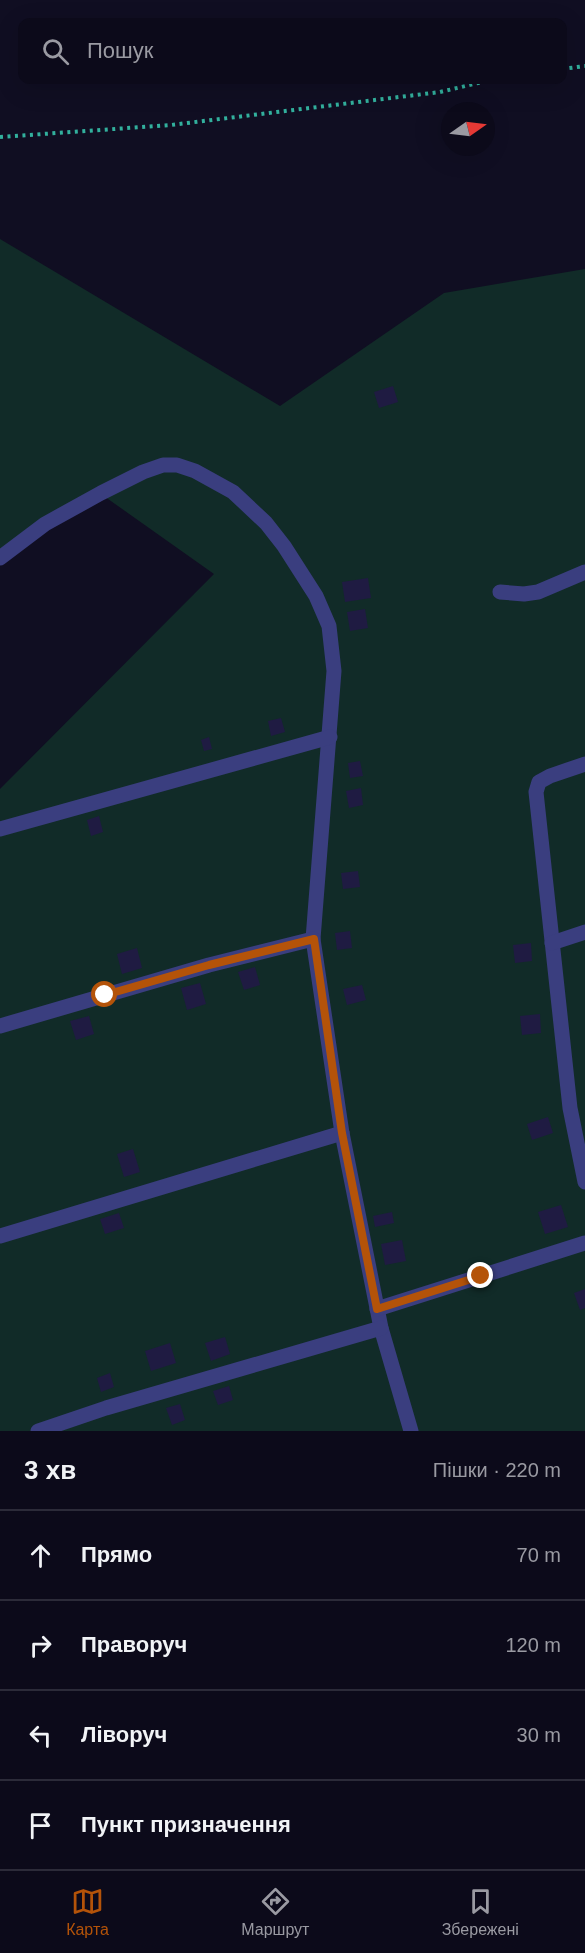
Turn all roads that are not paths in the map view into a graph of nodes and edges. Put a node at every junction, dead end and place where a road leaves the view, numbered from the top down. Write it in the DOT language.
graph roads {
  1 [pos="0,558"];
  2 [pos="585,572"];
  3 [pos="500,592"];
  4 [pos="330,737"];
  5 [pos="585,764"];
  6 [pos="0,829"];
  7 [pos="585,932"];
  8 [pos="314,939"];
  9 [pos="552,943"];
  10 [pos="0,1026"];
  11 [pos="578,1105"];
  12 [pos="342,1133"];
  13 [pos="585,1182"];
  14 [pos="0,1236"];
  15 [pos="585,1243"];
  16 [pos="377,1309"];
  17 [pos="381,1328"];
  18 [pos="38,1431"];
  19 [pos="411,1431"];
  1 -- 4 [label="lane"];
  2 -- 3 [label="lane"];
  4 -- 6 [label="lane"];
  4 -- 8 [label="lane"];
  5 -- 9 [label="lane"];
  7 -- 9 [label="lane"];
  8 -- 10 [label="lane"];
  8 -- 12 [label="lane"];
  9 -- 11 [label="lane"];
  11 -- 13 [label="lane"];
  12 -- 14 [label="lane"];
  12 -- 16 [label="lane"];
  15 -- 16 [label="lane"];
  16 -- 17 [label="lane"];
  17 -- 18 [label="lane"];
  17 -- 19 [label="lane"];
}
